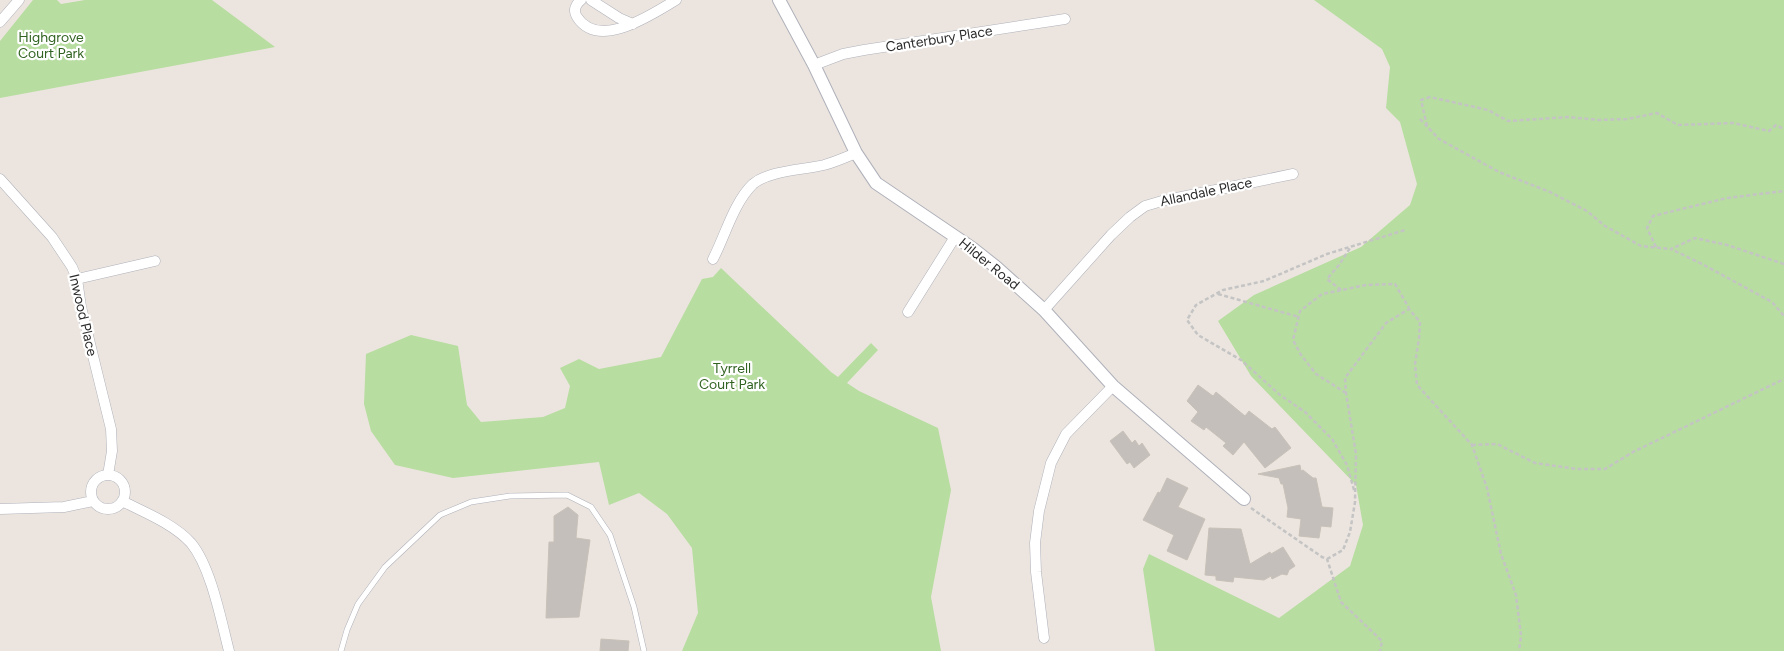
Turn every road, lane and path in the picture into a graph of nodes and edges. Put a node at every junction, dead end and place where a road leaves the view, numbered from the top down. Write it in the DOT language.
graph roads {
  1 [pos="18,0"];
  2 [pos="581,0"];
  3 [pos="591,0"];
  4 [pos="676,0"];
  5 [pos="779,0"];
  6 [pos="1065,19"];
  7 [pos="0,22"];
  8 [pos="634,24"];
  9 [pos="814,65"];
  10 [pos="1420,119"];
  11 [pos="1427,126"];
  12 [pos="1784,129"];
  13 [pos="856,153"];
  14 [pos="1294,174"];
  15 [pos="0,179"];
  16 [pos="1784,191"];
  17 [pos="1405,230"];
  18 [pos="955,237"];
  19 [pos="1351,247"];
  20 [pos="1656,248"];
  21 [pos="1671,249"];
  22 [pos="713,259"];
  23 [pos="155,261"];
  24 [pos="1784,264"];
  25 [pos="77,279"];
  26 [pos="1341,290"];
  27 [pos="1217,293"];
  28 [pos="1409,309"];
  29 [pos="1044,310"];
  30 [pos="908,312"];
  31 [pos="1784,316"];
  32 [pos="1298,317"];
  33 [pos="1784,379"];
  34 [pos="1113,386"];
  35 [pos="1346,393"];
  36 [pos="1472,444"];
  37 [pos="108,475"];
  38 [pos="1355,494"];
  39 [pos="1244,499"];
  40 [pos="122,501"];
  41 [pos="93,502"];
  42 [pos="0,509"];
  43 [pos="1327,559"];
  44 [pos="1044,638"];
  45 [pos="229,651"];
  46 [pos="341,651"];
  47 [pos="644,651"];
  48 [pos="1380,651"];
  49 [pos="1519,651"];
  1 -- 7 [label="street"];
  2 -- 8 [label="street"];
  3 -- 8 [label="street"];
  4 -- 8 [label="street"];
  5 -- 9 [label="street, Hilder Road"];
  6 -- 9 [label="street, Canterbury Place"];
  9 -- 13 [label="street, Hilder Road"];
  10 -- 11 [label="path"];
  11 -- 12 [label="path"];
  11 -- 20 [label="path"];
  13 -- 18 [label="street, Hilder Road"];
  13 -- 22 [label="street"];
  14 -- 29 [label="street, Allandale Place"];
  15 -- 25 [label="street, Inwood Place"];
  16 -- 20 [label="path"];
  17 -- 19 [label="path"];
  18 -- 29 [label="street, Hilder Road"];
  18 -- 30 [label="street"];
  19 -- 26 [label="path"];
  19 -- 27 [label="path"];
  20 -- 21 [label="path"];
  21 -- 24 [label="path"];
  21 -- 31 [label="path"];
  23 -- 25 [label="street"];
  25 -- 37 [label="street, Inwood Place"];
  26 -- 28 [label="path"];
  26 -- 32 [label="path"];
  27 -- 32 [label="path"];
  27 -- 38 [label="path"];
  28 -- 35 [label="path"];
  28 -- 36 [label="path"];
  29 -- 34 [label="street, Hilder Road"];
  32 -- 35 [label="path"];
  33 -- 36 [label="path"];
  34 -- 39 [label="street, Hilder Road"];
  34 -- 44 [label="street"];
  35 -- 38 [label="path"];
  36 -- 49 [label="path"];
  37 -- 40 [label="street"];
  37 -- 41 [label="street"];
  38 -- 43 [label="path"];
  39 -- 43 [label="path"];
  40 -- 41 [label="street"];
  40 -- 45 [label="street"];
  41 -- 42 [label="street"];
  43 -- 48 [label="path"];
  46 -- 47 [label="lane"];
}
